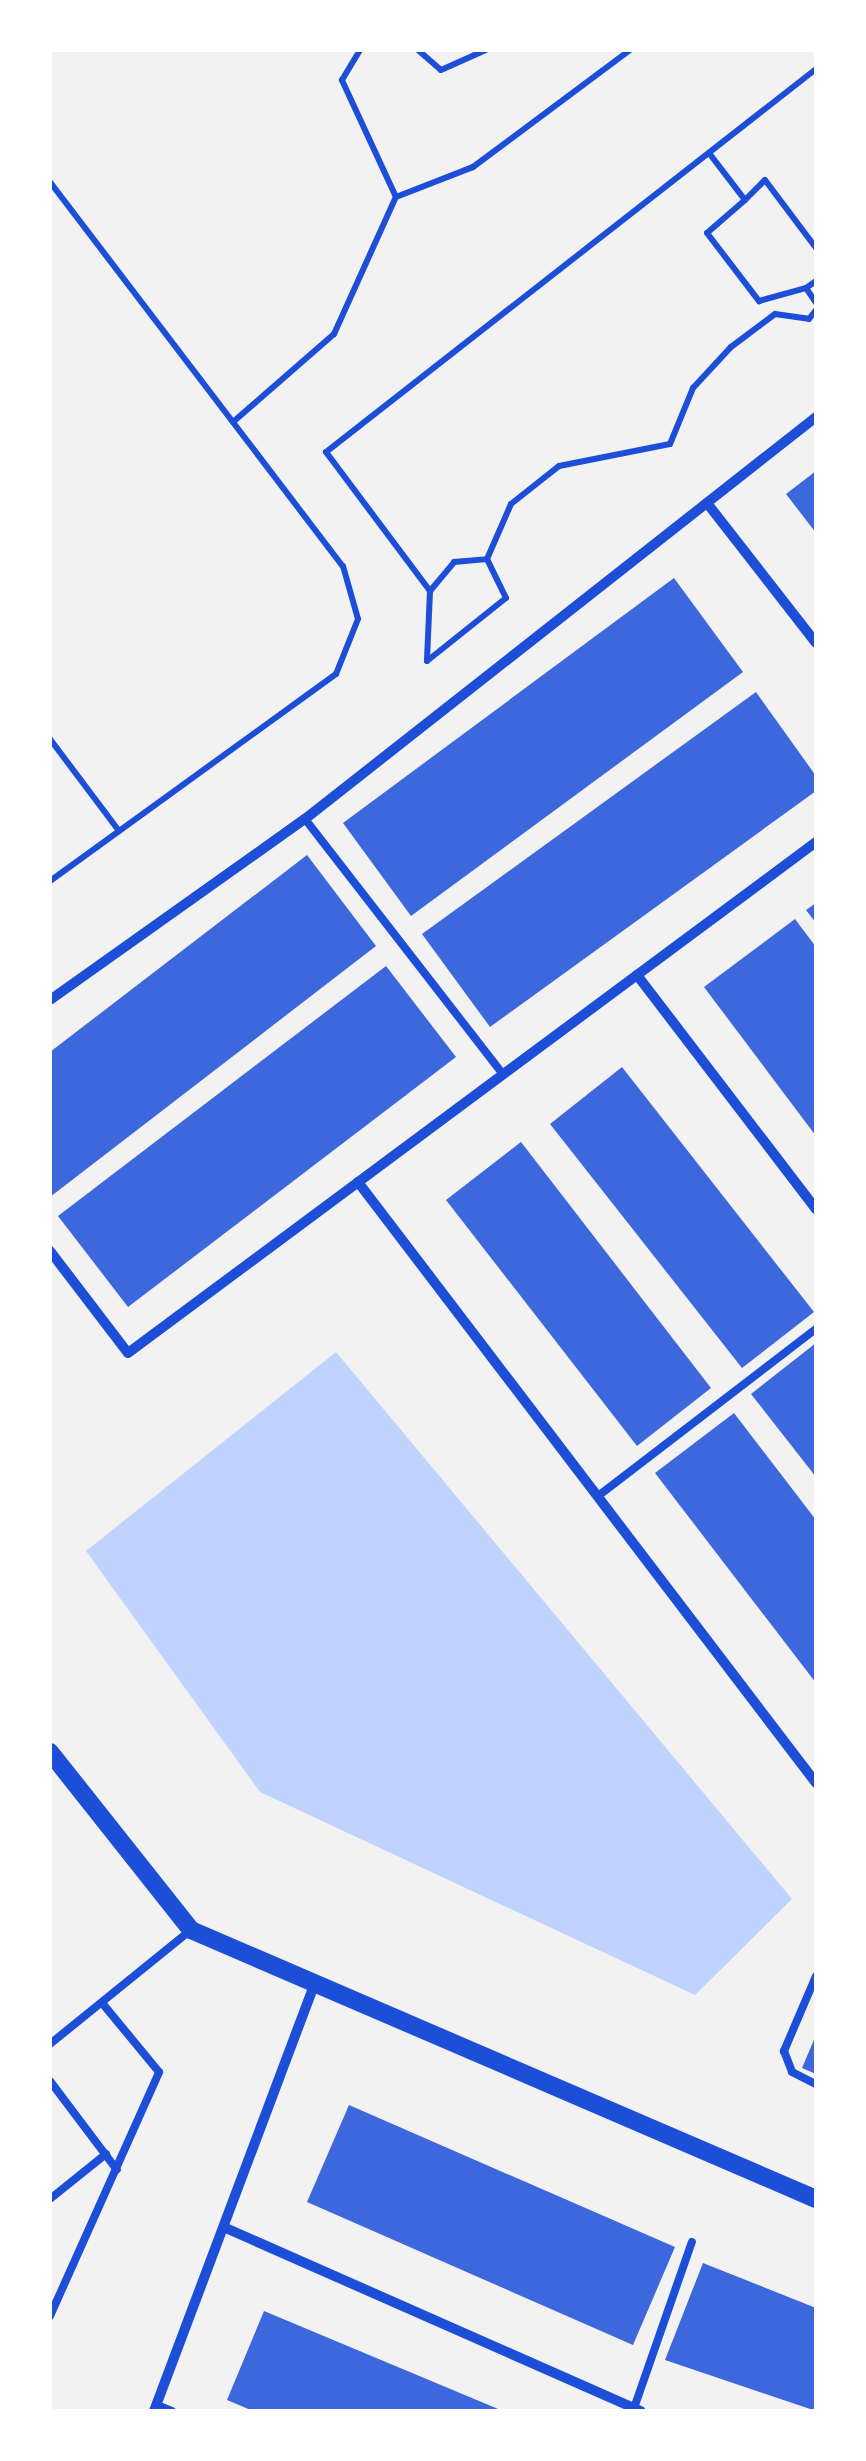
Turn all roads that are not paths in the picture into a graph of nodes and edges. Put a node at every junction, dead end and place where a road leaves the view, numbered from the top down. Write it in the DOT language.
graph roads {
  1 [pos="816,417"];
  2 [pos="707,503"];
  3 [pos="816,643"];
  4 [pos="305,819"];
  5 [pos="816,842"];
  6 [pos="637,975"];
  7 [pos="50,1000"];
  8 [pos="503,1074"];
  9 [pos="358,1182"];
  10 [pos="816,1209"];
  11 [pos="50,1251"];
  12 [pos="816,1329"];
  13 [pos="602,1493"];
  14 [pos="50,1752"];
  15 [pos="816,1783"];
  16 [pos="191,1930"];
  17 [pos="816,1976"];
  18 [pos="313,1988"];
  19 [pos="104,2004"];
  20 [pos="50,2044"];
  21 [pos="50,2082"];
  22 [pos="816,2084"];
  23 [pos="106,2154"];
  24 [pos="117,2170"];
  25 [pos="816,2199"];
  26 [pos="50,2200"];
  27 [pos="228,2230"];
  28 [pos="692,2242"];
  29 [pos="50,2316"];
  30 [pos="156,2408"];
  31 [pos="636,2410"];
  32 [pos="172,2411"];
  1 -- 2 [label="street"];
  2 -- 3 [label="street"];
  2 -- 4 [label="street"];
  4 -- 7 [label="street"];
  4 -- 8 [label="lane"];
  5 -- 6 [label="street"];
  6 -- 8 [label="street"];
  6 -- 10 [label="street"];
  8 -- 9 [label="street"];
  9 -- 11 [label="street"];
  9 -- 13 [label="street"];
  12 -- 13 [label="lane"];
  13 -- 15 [label="street"];
  14 -- 16 [label="street"];
  16 -- 18 [label="street"];
  16 -- 19 [label="lane"];
  17 -- 22 [label="lane"];
  18 -- 25 [label="street"];
  18 -- 27 [label="street"];
  19 -- 20 [label="lane"];
  19 -- 24 [label="lane"];
  21 -- 23 [label="lane"];
  23 -- 24 [label="lane"];
  23 -- 26 [label="lane"];
  24 -- 29 [label="lane"];
  27 -- 30 [label="street"];
  27 -- 31 [label="street"];
  28 -- 31 [label="lane"];
  30 -- 32 [label="lane"];
}
